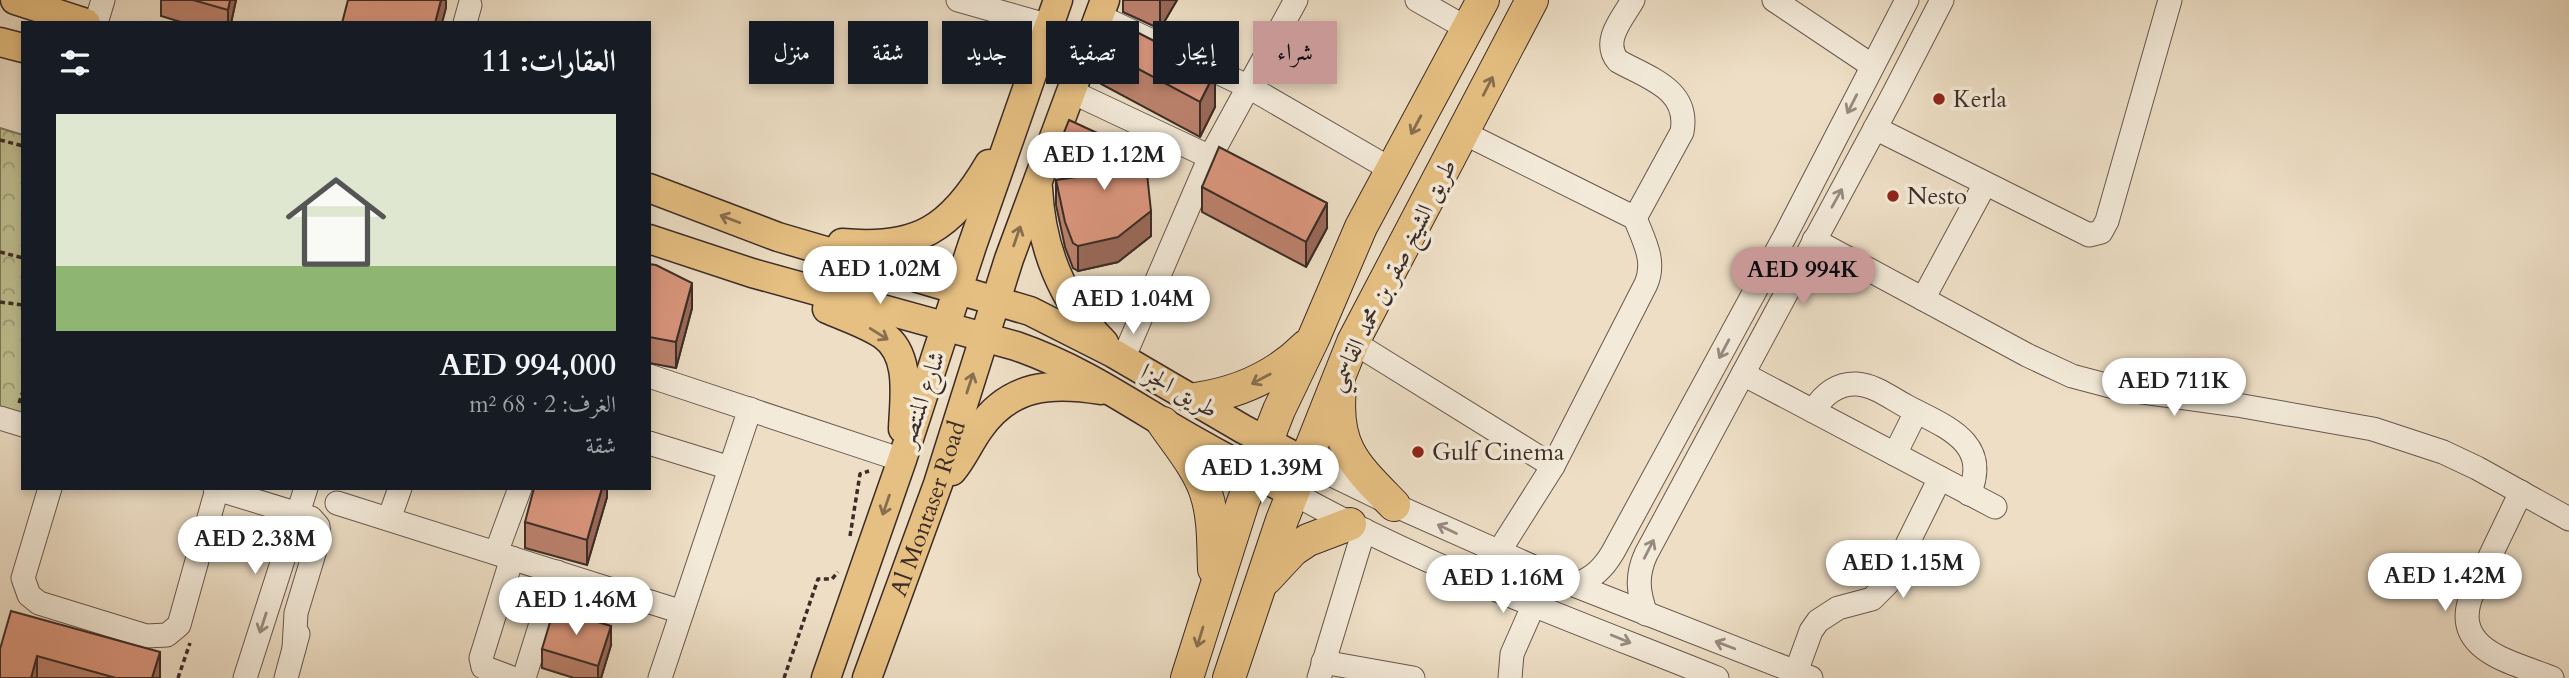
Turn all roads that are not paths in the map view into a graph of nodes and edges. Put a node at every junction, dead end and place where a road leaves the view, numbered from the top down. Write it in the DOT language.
graph roads {
  1 [pos="15,0"];
  2 [pos="103,0"];
  3 [pos="958,0"];
  4 [pos="1296,0"];
  5 [pos="1418,0"];
  6 [pos="1483,0"];
  7 [pos="1532,0"];
  8 [pos="1633,0"];
  9 [pos="1774,0"];
  10 [pos="1906,0"];
  11 [pos="1942,0"];
  12 [pos="2169,0"];
  13 [pos="1105,7"];
  14 [pos="1054,13"];
  15 [pos="80,21"];
  16 [pos="97,21"];
  17 [pos="1468,29"];
  18 [pos="0,42"];
  19 [pos="21,47"];
  20 [pos="1871,65"];
  21 [pos="1249,87"];
  22 [pos="1070,91"];
  23 [pos="1020,111"];
  24 [pos="1875,128"];
  25 [pos="1464,133"];
  26 [pos="1210,157"];
  27 [pos="1392,170"];
  28 [pos="1038,179"];
  29 [pos="1985,184"];
  30 [pos="651,189"];
  31 [pos="1636,218"];
  32 [pos="778,237"];
  33 [pos="651,240"];
  34 [pos="1814,240"];
  35 [pos="881,266"];
  36 [pos="752,273"];
  37 [pos="958,290"];
  38 [pos="818,292"];
  39 [pos="1923,299"];
  40 [pos="996,301"];
  41 [pos="946,327"];
  42 [pos="985,337"];
  43 [pos="1314,337"];
  44 [pos="1348,355"];
  45 [pos="1118,356"];
  46 [pos="1744,374"];
  47 [pos="651,377"];
  48 [pos="1113,392"];
  49 [pos="1195,400"];
  50 [pos="750,409"];
  51 [pos="1813,411"];
  52 [pos="1916,411"];
  53 [pos="1163,423"];
  54 [pos="1267,442"];
  55 [pos="651,444"];
  56 [pos="1895,454"];
  57 [pos="902,460"];
  58 [pos="1305,462"];
  59 [pos="1553,467"];
  60 [pos="730,468"];
  61 [pos="1254,474"];
  62 [pos="1940,478"];
  63 [pos="937,485"];
  64 [pos="49,490"];
  65 [pos="216,490"];
  66 [pos="219,490"];
  67 [pos="305,490"];
  68 [pos="399,490"];
  69 [pos="520,490"];
  70 [pos="2521,492"];
  71 [pos="1293,493"];
  72 [pos="1969,494"];
  73 [pos="340,496"];
  74 [pos="1394,505"];
  75 [pos="1995,507"];
  76 [pos="1637,509"];
  77 [pos="298,514"];
  78 [pos="389,519"];
  79 [pos="2569,519"];
  80 [pos="1664,520"];
  81 [pos="1357,527"];
  82 [pos="1499,553"];
  83 [pos="504,555"];
  84 [pos="557,572"];
  85 [pos="1260,585"];
  86 [pos="1573,585"];
  87 [pos="1215,590"];
  88 [pos="1534,604"];
  89 [pos="682,612"];
  90 [pos="1646,614"];
  91 [pos="294,649"];
  92 [pos="1667,669"];
  93 [pos="1321,670"];
  94 [pos="1804,675"];
  95 [pos="245,678"];
  96 [pos="286,678"];
  97 [pos="512,678"];
  98 [pos="524,678"];
  99 [pos="660,678"];
  100 [pos="826,678"];
  101 [pos="867,678"];
  102 [pos="1187,678"];
  103 [pos="1229,678"];
  104 [pos="1413,678"];
  105 [pos="1510,678"];
  106 [pos="1717,678"];
  107 [pos="2552,678"];
  1 -- 15 [label="main road"];
  2 -- 16 [label="street"];
  3 -- 14 [label="street"];
  4 -- 21 [label="street"];
  5 -- 17 [label="street"];
  6 -- 17 [label="highway, طريق الشيخ صقر بن محمد القاسمي"];
  25 -- 7 [label="highway, طريق الشيخ صقر بن محمد القاسمي, one-way"];
  8 -- 31 [label="street"];
  9 -- 20 [label="street"];
  10 -- 20 [label="street"];
  11 -- 24 [label="street"];
  12 -- 29 [label="street"];
  13 -- 21 [label="street"];
  13 -- 22 [label="main road"];
  14 -- 23 [label="main road, شارع المنتصر"];
  17 -- 27 [label="highway, طريق الشيخ صقر بن محمد القاسمي, one-way"];
  18 -- 19 [label="main road"];
  20 -- 76 [label="street, one-way"];
  21 -- 26 [label="street"];
  21 -- 27 [label="street"];
  22 -- 26 [label="street"];
  22 -- 28 [label="main road"];
  23 -- 32 [label="main road"];
  23 -- 37 [label="main road, شارع المنتصر"];
  24 -- 29 [label="street"];
  34 -- 24 [label="street, one-way"];
  25 -- 31 [label="street"];
  25 -- 44 [label="highway, طريق الشيخ صقر بن محمد القاسمي"];
  26 -- 45 [label="street"];
  27 -- 43 [label="highway, طريق الشيخ صقر بن محمد القاسمي"];
  40 -- 28 [label="main road, one-way"];
  28 -- 45 [label="main road"];
  29 -- 39 [label="street"];
  32 -- 30 [label="main road, طريق الجزا, one-way"];
  31 -- 59 [label="street"];
  32 -- 35 [label="main road, طريق الجزا"];
  33 -- 36 [label="main road, طريق الجزا"];
  34 -- 39 [label="street"];
  34 -- 46 [label="street"];
  35 -- 37 [label="main road, طريق الجزا"];
  35 -- 38 [label="main road"];
  36 -- 38 [label="main road, طريق الجزا"];
  36 -- 57 [label="main road, one-way"];
  37 -- 40 [label="main road, طريق الجزا"];
  37 -- 41 [label="main road, شارع المنتصر"];
  38 -- 41 [label="main road, طريق الجزا"];
  39 -- 70 [label="street"];
  40 -- 42 [label="main road"];
  40 -- 45 [label="main road, طريق الجزا"];
  41 -- 42 [label="main road, طريق الجزا"];
  41 -- 57 [label="main road, شارع المنتصر"];
  42 -- 48 [label="main road, طريق الجزا"];
  63 -- 42 [label="main road, Al Montaser Road, one-way"];
  43 -- 49 [label="highway, one-way"];
  43 -- 54 [label="highway, طريق الشيخ صقر بن محمد القاسمي"];
  44 -- 58 [label="highway, طريق الشيخ صقر بن محمد القاسمي"];
  44 -- 59 [label="street"];
  44 -- 74 [label="highway"];
  45 -- 49 [label="main road, طريق الجزا"];
  46 -- 51 [label="street"];
  46 -- 80 [label="street"];
  47 -- 50 [label="street"];
  48 -- 53 [label="main road, طريق الجزا"];
  48 -- 63 [label="main road"];
  49 -- 54 [label="main road, طريق الجزا"];
  50 -- 57 [label="street"];
  50 -- 60 [label="street"];
  51 -- 52 [label="street"];
  51 -- 56 [label="street"];
  52 -- 56 [label="street"];
  52 -- 72 [label="street"];
  53 -- 61 [label="main road, طريق الجزا"];
  53 -- 87 [label="highway"];
  54 -- 58 [label="main road, طريق الجزا"];
  54 -- 61 [label="highway, طريق الشيخ صقر بن محمد القاسمي"];
  55 -- 60 [label="street"];
  56 -- 62 [label="street"];
  57 -- 100 [label="main road, شارع المنتصر, one-way"];
  58 -- 71 [label="highway, طريق الشيخ صقر بن محمد القاسمي"];
  58 -- 74 [label="street, طريق الجزا"];
  59 -- 82 [label="street"];
  60 -- 89 [label="street"];
  61 -- 71 [label="main road, طريق الجزا"];
  61 -- 87 [label="highway, طريق الشيخ صقر بن محمد القاسمي"];
  62 -- 72 [label="street"];
  62 -- 94 [label="street"];
  63 -- 101 [label="main road, Al Montaser Road"];
  64 -- 65 [label="street"];
  66 -- 77 [label="street"];
  67 -- 77 [label="street"];
  68 -- 78 [label="street"];
  69 -- 83 [label="street"];
  70 -- 79 [label="street"];
  70 -- 107 [label="street"];
  71 -- 81 [label="street, طريق الجزا"];
  71 -- 85 [label="highway, طريق الشيخ صقر بن محمد القاسمي"];
  72 -- 75 [label="street"];
  73 -- 78 [label="street"];
  73 -- 91 [label="street"];
  82 -- 74 [label="street, طريق الجزا, one-way"];
  76 -- 80 [label="street"];
  76 -- 86 [label="street"];
  77 -- 91 [label="street"];
  77 -- 95 [label="street, one-way"];
  78 -- 83 [label="street"];
  90 -- 80 [label="street, one-way"];
  81 -- 85 [label="highway"];
  81 -- 88 [label="street, طريق الجزا"];
  81 -- 93 [label="street"];
  82 -- 86 [label="street, طريق الجزا"];
  83 -- 84 [label="street"];
  83 -- 97 [label="street"];
  84 -- 89 [label="street"];
  84 -- 98 [label="street"];
  85 -- 103 [label="highway, طريق الشيخ صقر بن محمد القاسمي"];
  86 -- 90 [label="street, طريق الجزا"];
  87 -- 102 [label="highway, طريق الشيخ صقر بن محمد القاسمي, one-way"];
  88 -- 92 [label="street, طريق الجزا, one-way"];
  88 -- 105 [label="street"];
  89 -- 99 [label="street"];
  94 -- 90 [label="street, طريق الجزا, one-way"];
  91 -- 96 [label="street"];
  92 -- 106 [label="street, طريق الجزا"];
  93 -- 104 [label="street"];
}
